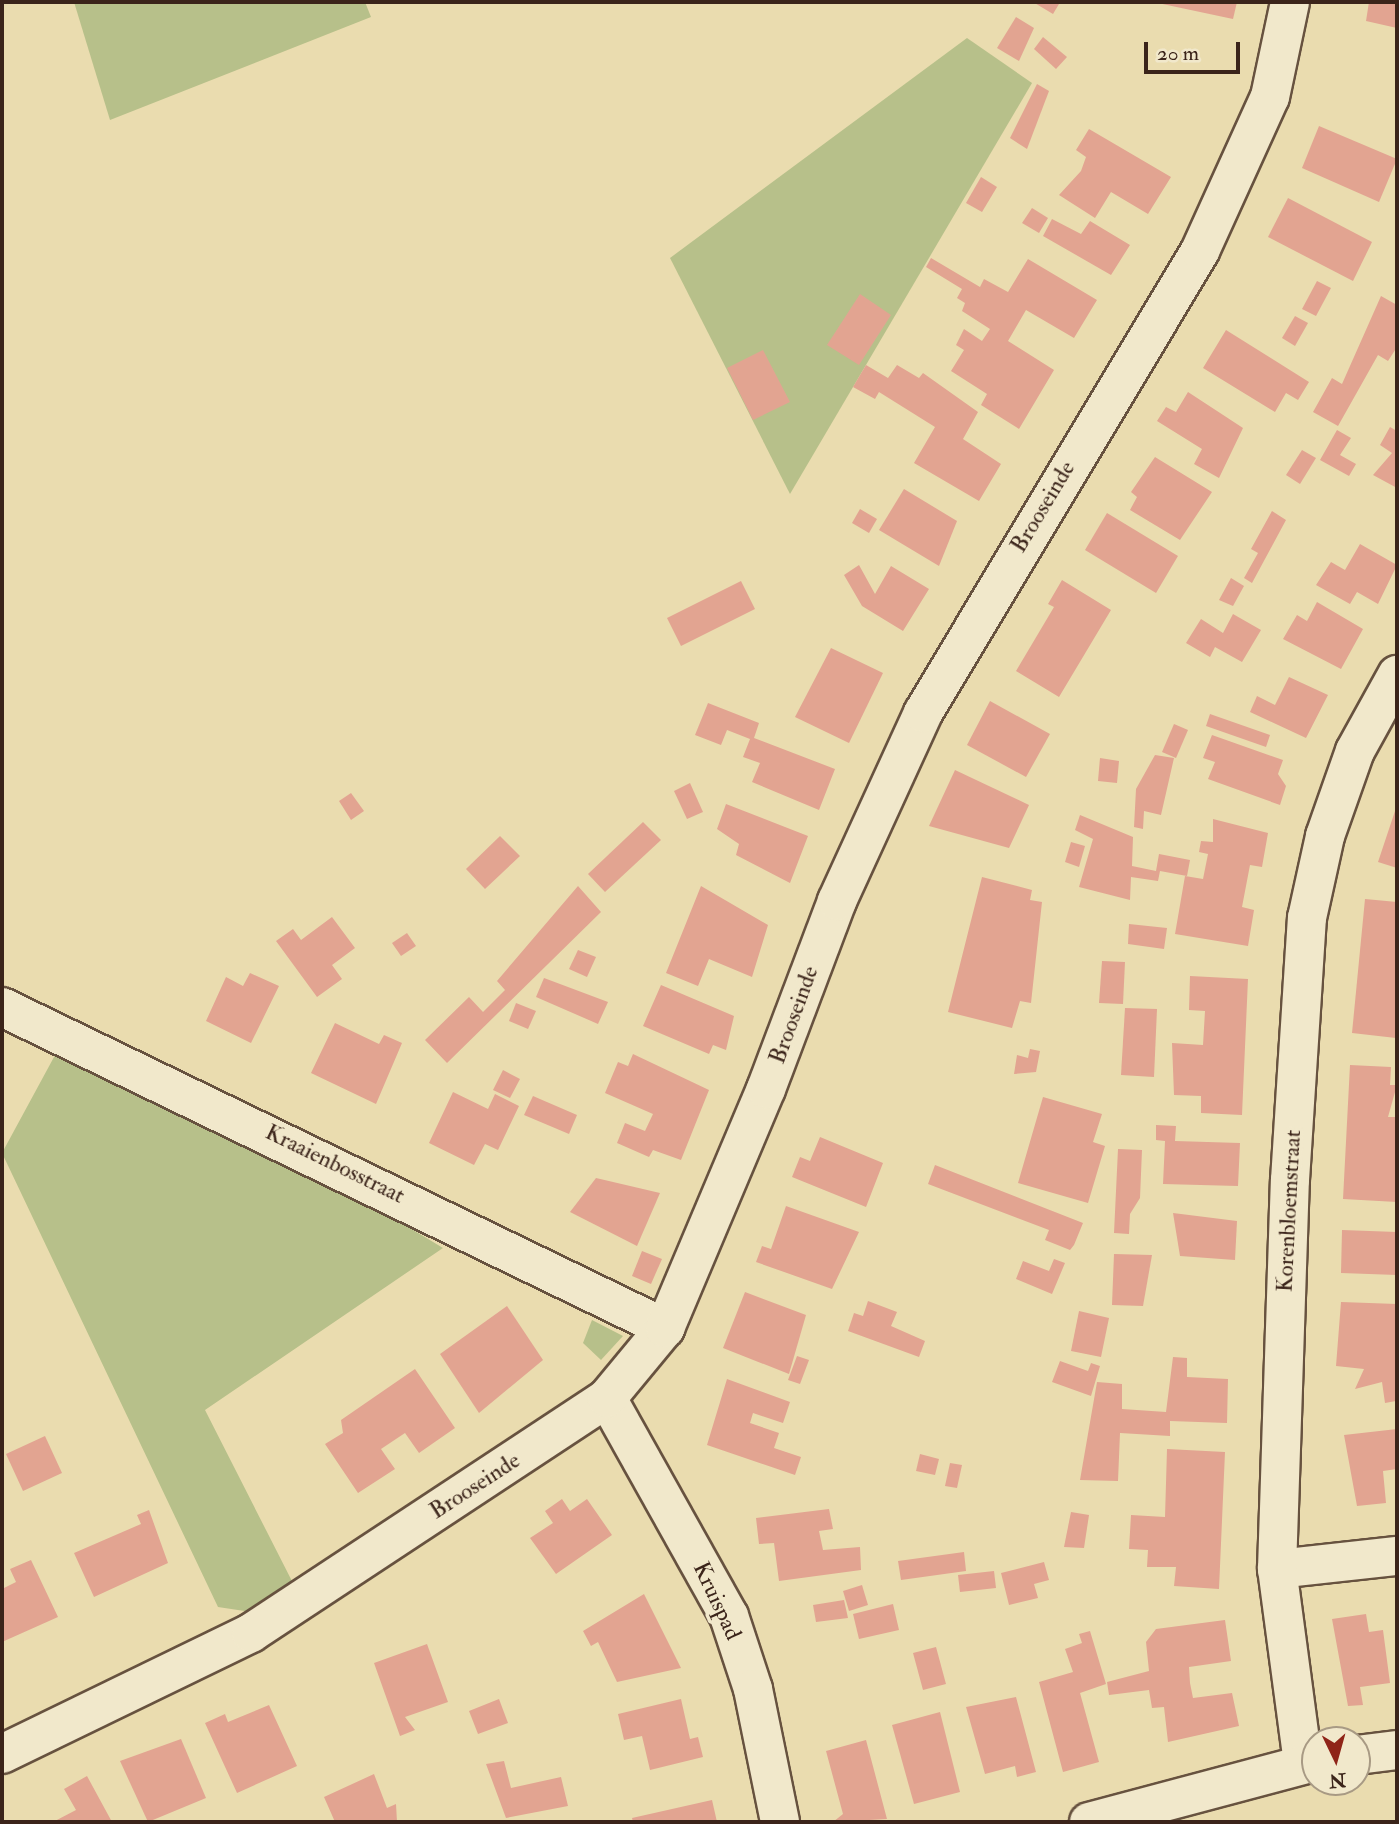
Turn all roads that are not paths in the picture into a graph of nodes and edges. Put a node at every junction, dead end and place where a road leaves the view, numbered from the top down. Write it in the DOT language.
graph roads {
  1 [pos="1290,2"];
  2 [pos="1397,675"];
  3 [pos="2,1007"];
  4 [pos="664,1328"];
  5 [pos="607,1398"];
  6 [pos="1397,1556"];
  7 [pos="1277,1569"];
  8 [pos="1303,1726"];
  9 [pos="1397,1750"];
  10 [pos="1371,1753"];
  11 [pos="2,1754"];
  12 [pos="1301,1764"];
  13 [pos="780,1822"];
  14 [pos="1088,1822"];
  1 -- 4 [label="street, Brooseinde"];
  2 -- 7 [label="street, Korenbloemstraat"];
  3 -- 4 [label="street, Kraaienbosstraat"];
  4 -- 5 [label="street, Brooseinde"];
  5 -- 11 [label="street, Brooseinde"];
  5 -- 13 [label="street, Kruispad"];
  6 -- 7 [label="street"];
  7 -- 8 [label="street, Korenbloemstraat"];
  9 -- 10 [label="street"];
  12 -- 14 [label="street"];
}
